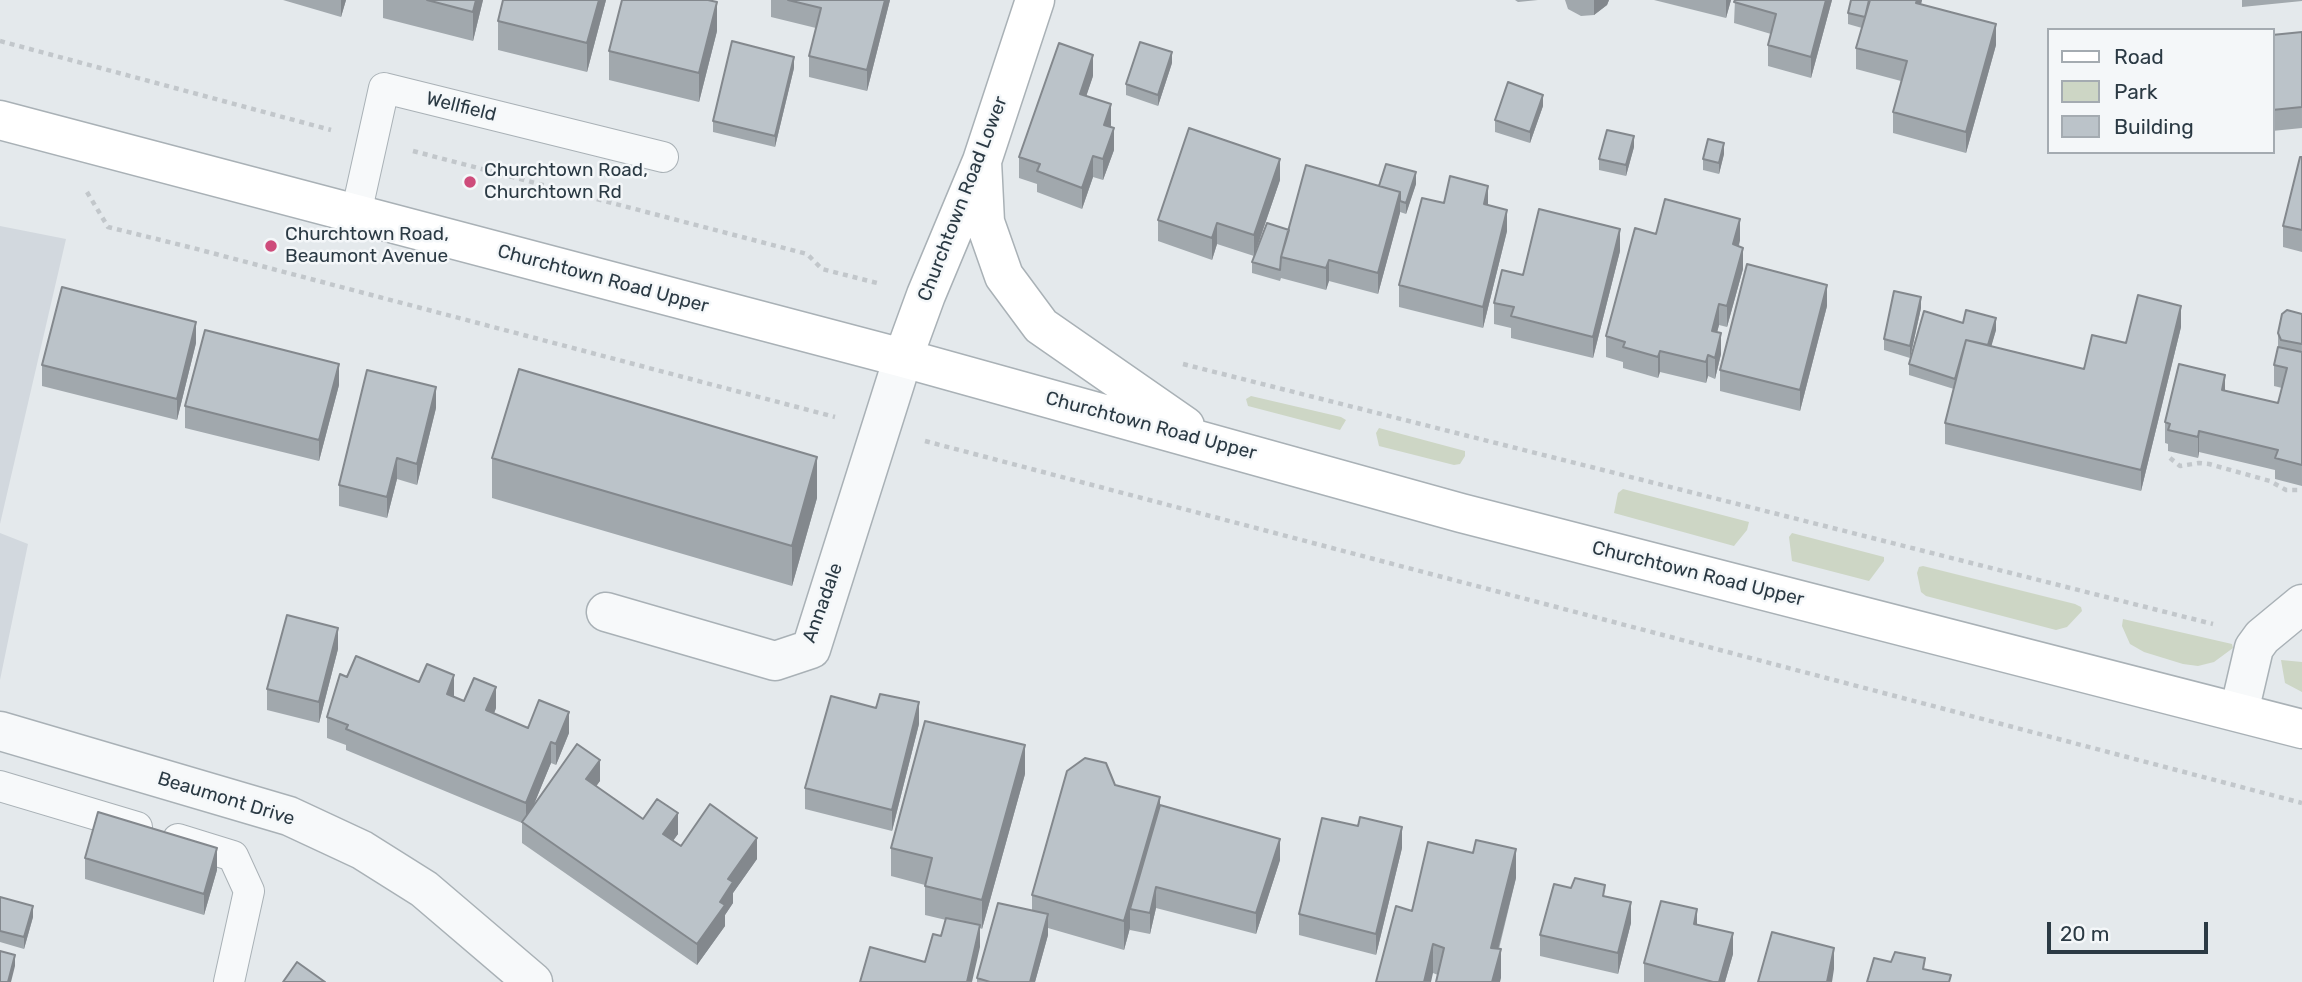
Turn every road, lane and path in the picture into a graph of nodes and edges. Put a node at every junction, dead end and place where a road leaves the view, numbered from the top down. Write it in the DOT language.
graph roads {
  1 [pos="1035,0"];
  2 [pos="0,120"];
  3 [pos="663,157"];
  4 [pos="982,161"];
  5 [pos="356,214"];
  6 [pos="108,228"];
  7 [pos="903,358"];
  8 [pos="1176,362"];
  9 [pos="880,429"];
  10 [pos="1207,441"];
  11 [pos="2170,458"];
  12 [pos="2302,491"];
  13 [pos="2302,604"];
  14 [pos="606,612"];
  15 [pos="2220,626"];
  16 [pos="2239,712"];
  17 [pos="2302,729"];
  18 [pos="0,731"];
  19 [pos="0,786"];
  20 [pos="2302,803"];
  21 [pos="229,982"];
  22 [pos="533,982"];
  1 -- 4 [label="main road, Churchtown Road Lower"];
  2 -- 5 [label="main road, Churchtown Road Upper"];
  3 -- 5 [label="lane, Wellfield"];
  4 -- 7 [label="main road, Churchtown Road Lower"];
  4 -- 10 [label="main road"];
  5 -- 7 [label="main road, Churchtown Road Upper"];
  6 -- 9 [label="path"];
  7 -- 9 [label="street, Annadale"];
  7 -- 10 [label="main road, Churchtown Road Upper"];
  8 -- 15 [label="path"];
  9 -- 14 [label="street, Annadale"];
  9 -- 20 [label="path"];
  10 -- 16 [label="main road, Churchtown Road Upper"];
  11 -- 12 [label="path"];
  13 -- 16 [label="street"];
  16 -- 17 [label="main road, Churchtown Road Upper"];
  18 -- 22 [label="street, Beaumont Drive"];
  19 -- 21 [label="lane"];
}
